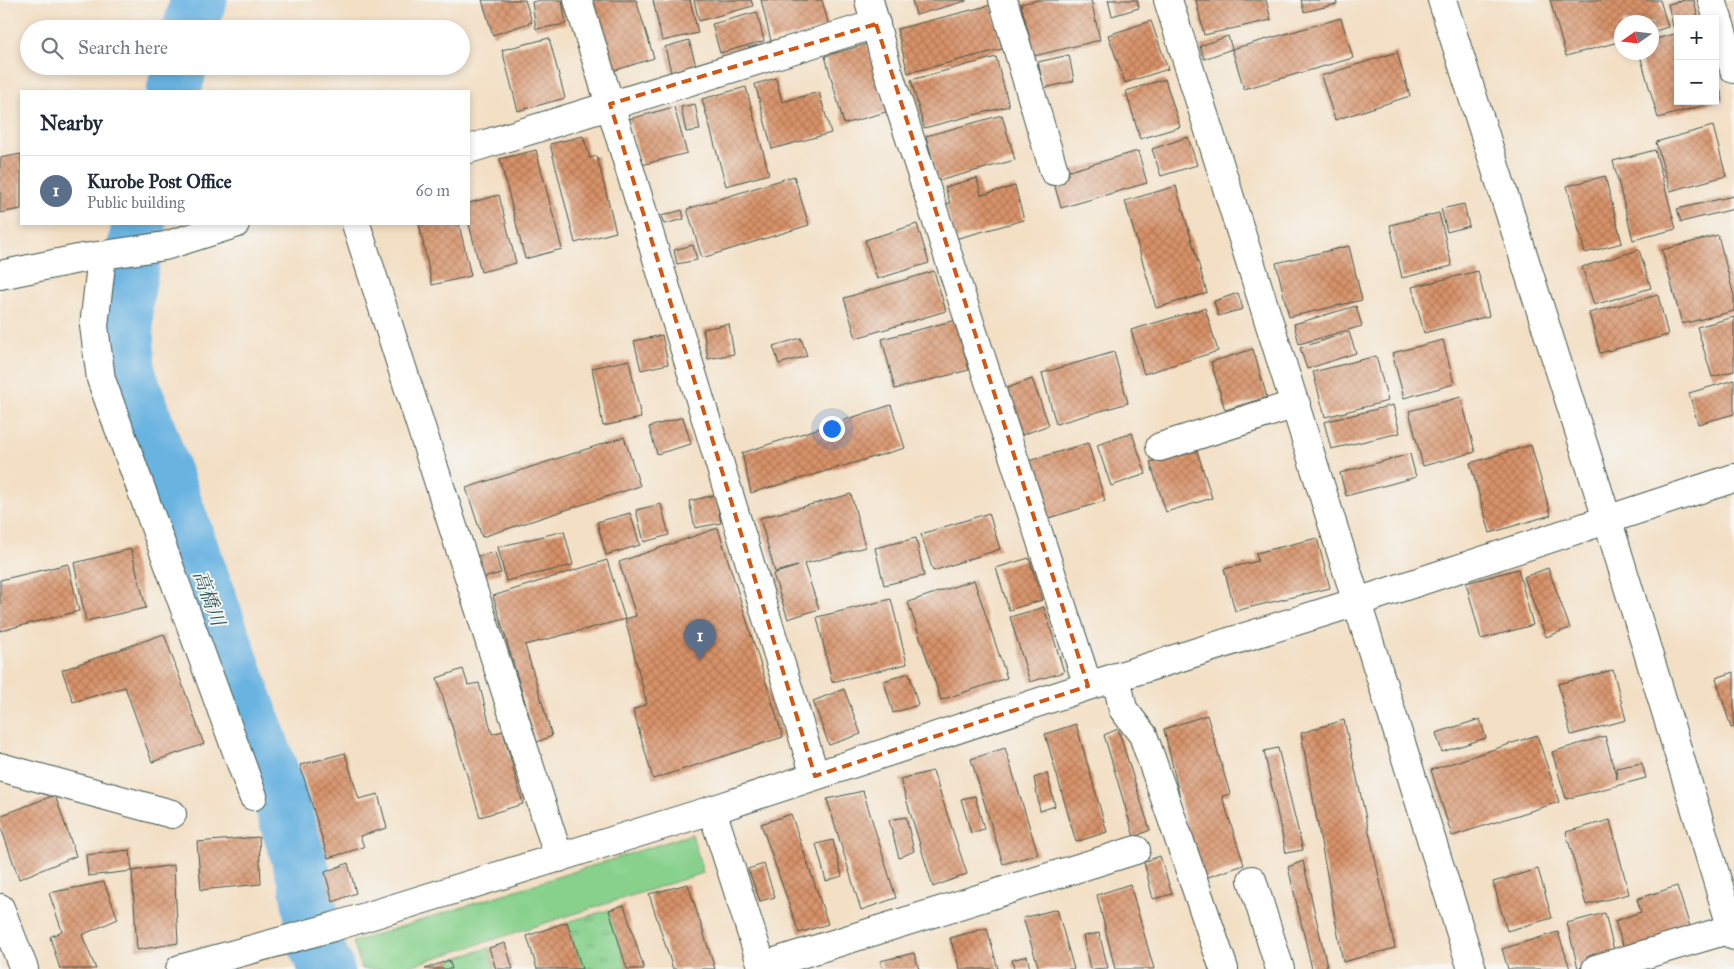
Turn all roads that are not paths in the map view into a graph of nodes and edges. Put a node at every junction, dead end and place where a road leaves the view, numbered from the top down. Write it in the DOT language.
graph roads {
  1 [pos="578,0"];
  2 [pos="1002,0"];
  3 [pos="1168,0"];
  4 [pos="1442,0"];
  5 [pos="1712,0"];
  6 [pos="872,12"];
  7 [pos="1734,69"];
  8 [pos="610,104"];
  9 [pos="470,149"];
  10 [pos="1054,171"];
  11 [pos="232,225"];
  12 [pos="356,225"];
  13 [pos="102,256"];
  14 [pos="0,275"];
  15 [pos="1296,404"];
  16 [pos="1160,447"];
  17 [pos="1734,478"];
  18 [pos="1607,520"];
  19 [pos="1358,602"];
  20 [pos="1116,677"];
  21 [pos="1088,686"];
  22 [pos="0,768"];
  23 [pos="815,776"];
  24 [pos="253,796"];
  25 [pos="712,810"];
  26 [pos="172,814"];
  27 [pos="1136,850"];
  28 [pos="558,858"];
  29 [pos="1252,880"];
  30 [pos="0,908"];
  31 [pos="1733,931"];
  32 [pos="763,968"];
  33 [pos="24,969"];
  34 [pos="180,969"];
  35 [pos="1224,969"];
  36 [pos="1280,969"];
  37 [pos="1472,969"];
  38 [pos="1596,969"];
  1 -- 8 [label="street"];
  2 -- 10 [label="street"];
  3 -- 15 [label="street"];
  4 -- 18 [label="street"];
  5 -- 7 [label="street"];
  6 -- 8 [label="street"];
  6 -- 21 [label="street"];
  8 -- 9 [label="street"];
  8 -- 23 [label="street"];
  11 -- 13 [label="street"];
  12 -- 28 [label="street"];
  13 -- 14 [label="street"];
  13 -- 24 [label="street"];
  15 -- 16 [label="street"];
  15 -- 19 [label="street"];
  17 -- 18 [label="street"];
  18 -- 19 [label="street"];
  18 -- 31 [label="street"];
  19 -- 20 [label="street"];
  19 -- 37 [label="street"];
  20 -- 21 [label="street"];
  20 -- 35 [label="street"];
  21 -- 23 [label="street"];
  22 -- 26 [label="street"];
  23 -- 25 [label="street"];
  25 -- 28 [label="street"];
  25 -- 32 [label="street"];
  27 -- 32 [label="street"];
  28 -- 34 [label="street"];
  29 -- 36 [label="street"];
  30 -- 33 [label="street"];
  31 -- 38 [label="street"];
}
